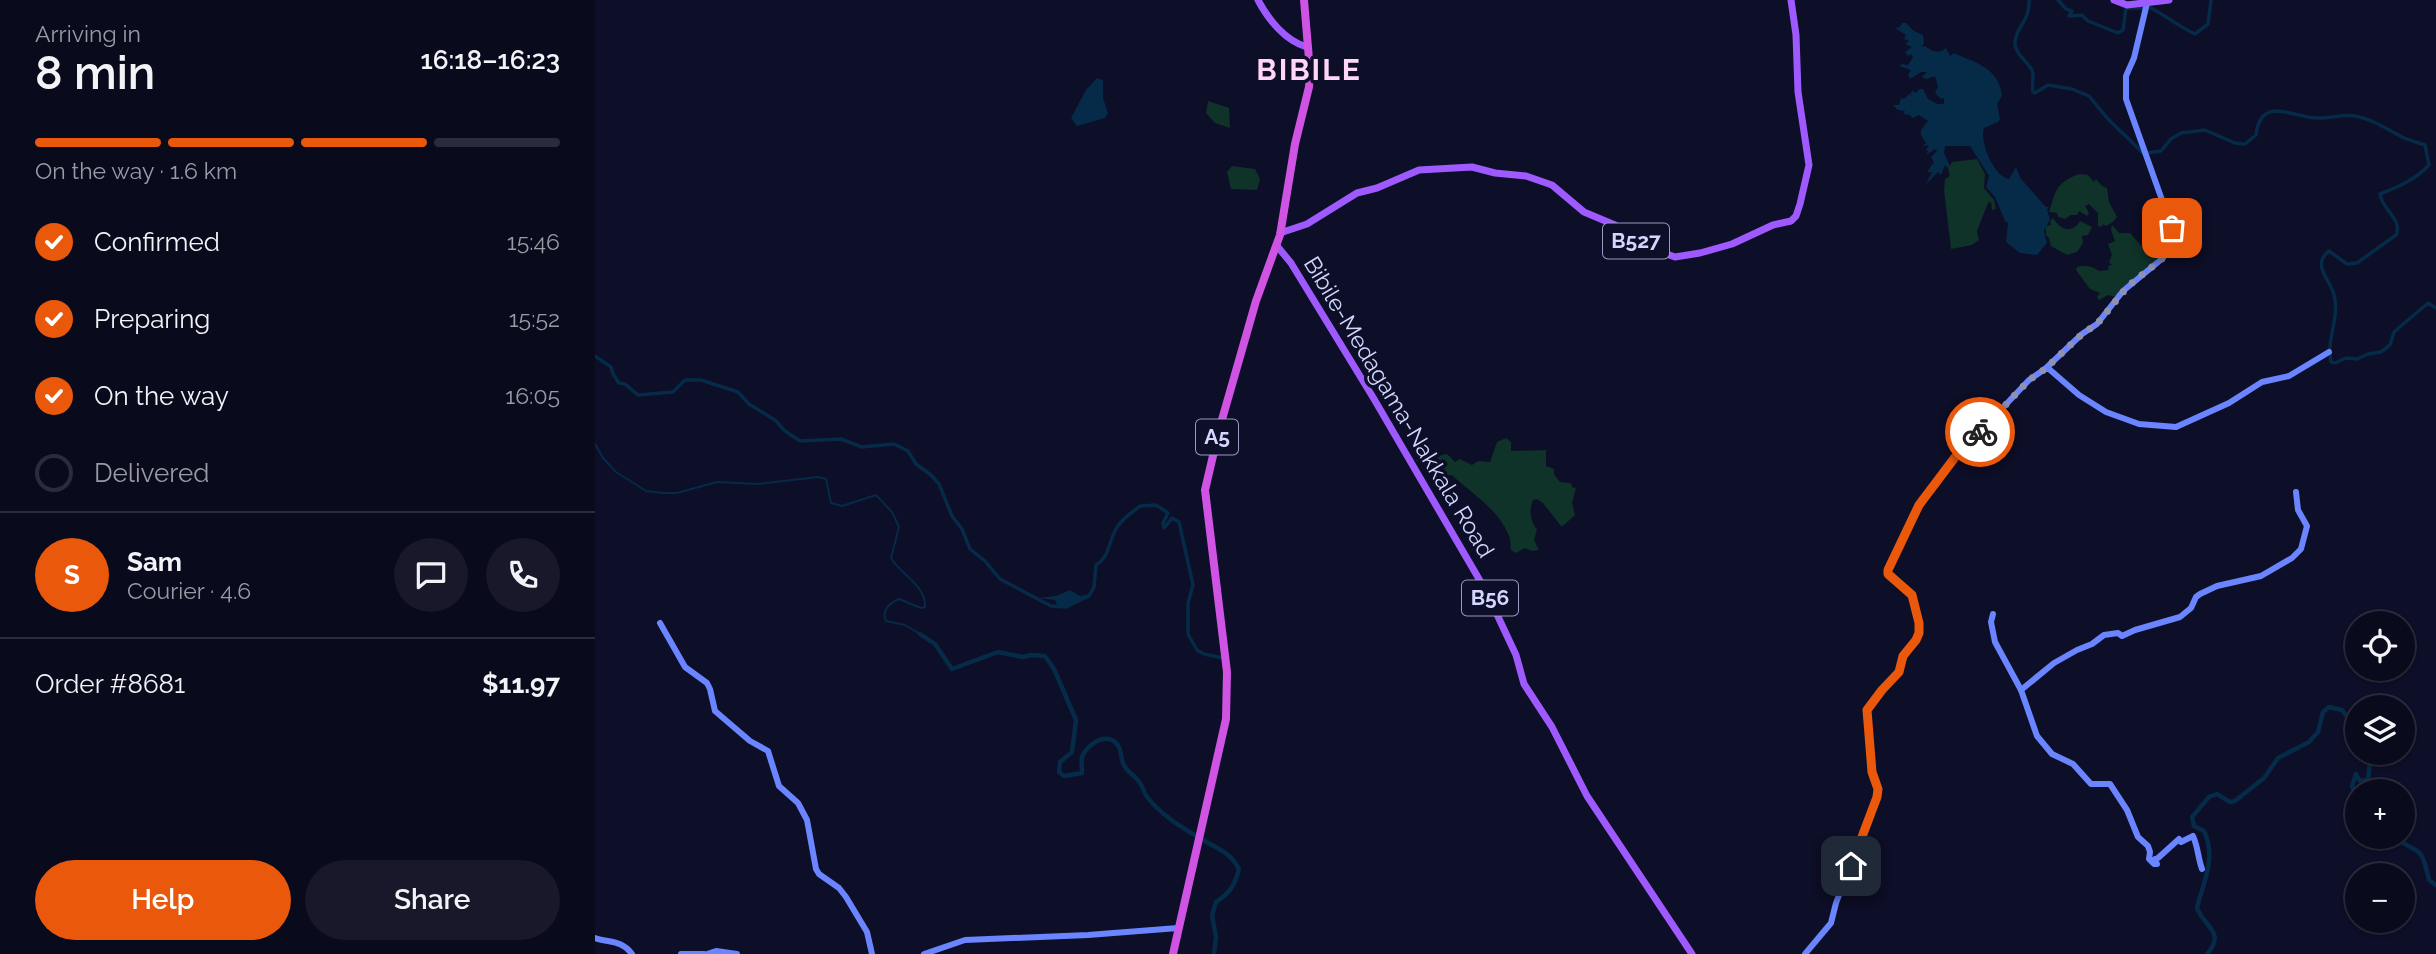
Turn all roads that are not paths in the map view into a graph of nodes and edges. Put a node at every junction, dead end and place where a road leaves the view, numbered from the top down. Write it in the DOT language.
graph roads {
  1 [pos="1258,0"];
  2 [pos="1304,0"];
  3 [pos="1791,0"];
  4 [pos="2114,0"];
  5 [pos="2169,0"];
  6 [pos="2147,3"];
  7 [pos="1307,47"];
  8 [pos="1280,233"];
  9 [pos="1277,246"];
  10 [pos="2329,352"];
  11 [pos="2045,369"];
  12 [pos="2296,492"];
  13 [pos="1993,614"];
  14 [pos="660,623"];
  15 [pos="2021,690"];
  16 [pos="2202,869"];
  17 [pos="1178,928"];
  18 [pos="595,939"];
  19 [pos="632,954"];
  20 [pos="681,954"];
  21 [pos="706,954"];
  22 [pos="737,954"];
  23 [pos="872,954"];
  24 [pos="924,954"];
  25 [pos="1173,954"];
  26 [pos="1692,954"];
  27 [pos="1805,954"];
  1 -- 7 [label="main road"];
  2 -- 7 [label="highway, A5"];
  3 -- 8 [label="main road, B527"];
  4 -- 6 [label="main road"];
  5 -- 6 [label="main road"];
  6 -- 11 [label="main road"];
  7 -- 8 [label="highway, A5"];
  8 -- 9 [label="highway, A5"];
  9 -- 17 [label="highway, A5"];
  9 -- 26 [label="main road, Bibile-Medagama-Nakkala Road / B56"];
  10 -- 11 [label="main road"];
  11 -- 27 [label="main road"];
  12 -- 15 [label="main road"];
  13 -- 15 [label="main road"];
  14 -- 23 [label="main road"];
  15 -- 16 [label="main road"];
  17 -- 24 [label="main road"];
  17 -- 25 [label="highway, A5"];
  18 -- 19 [label="main road"];
  20 -- 21 [label="main road"];
  21 -- 22 [label="main road"];
}
